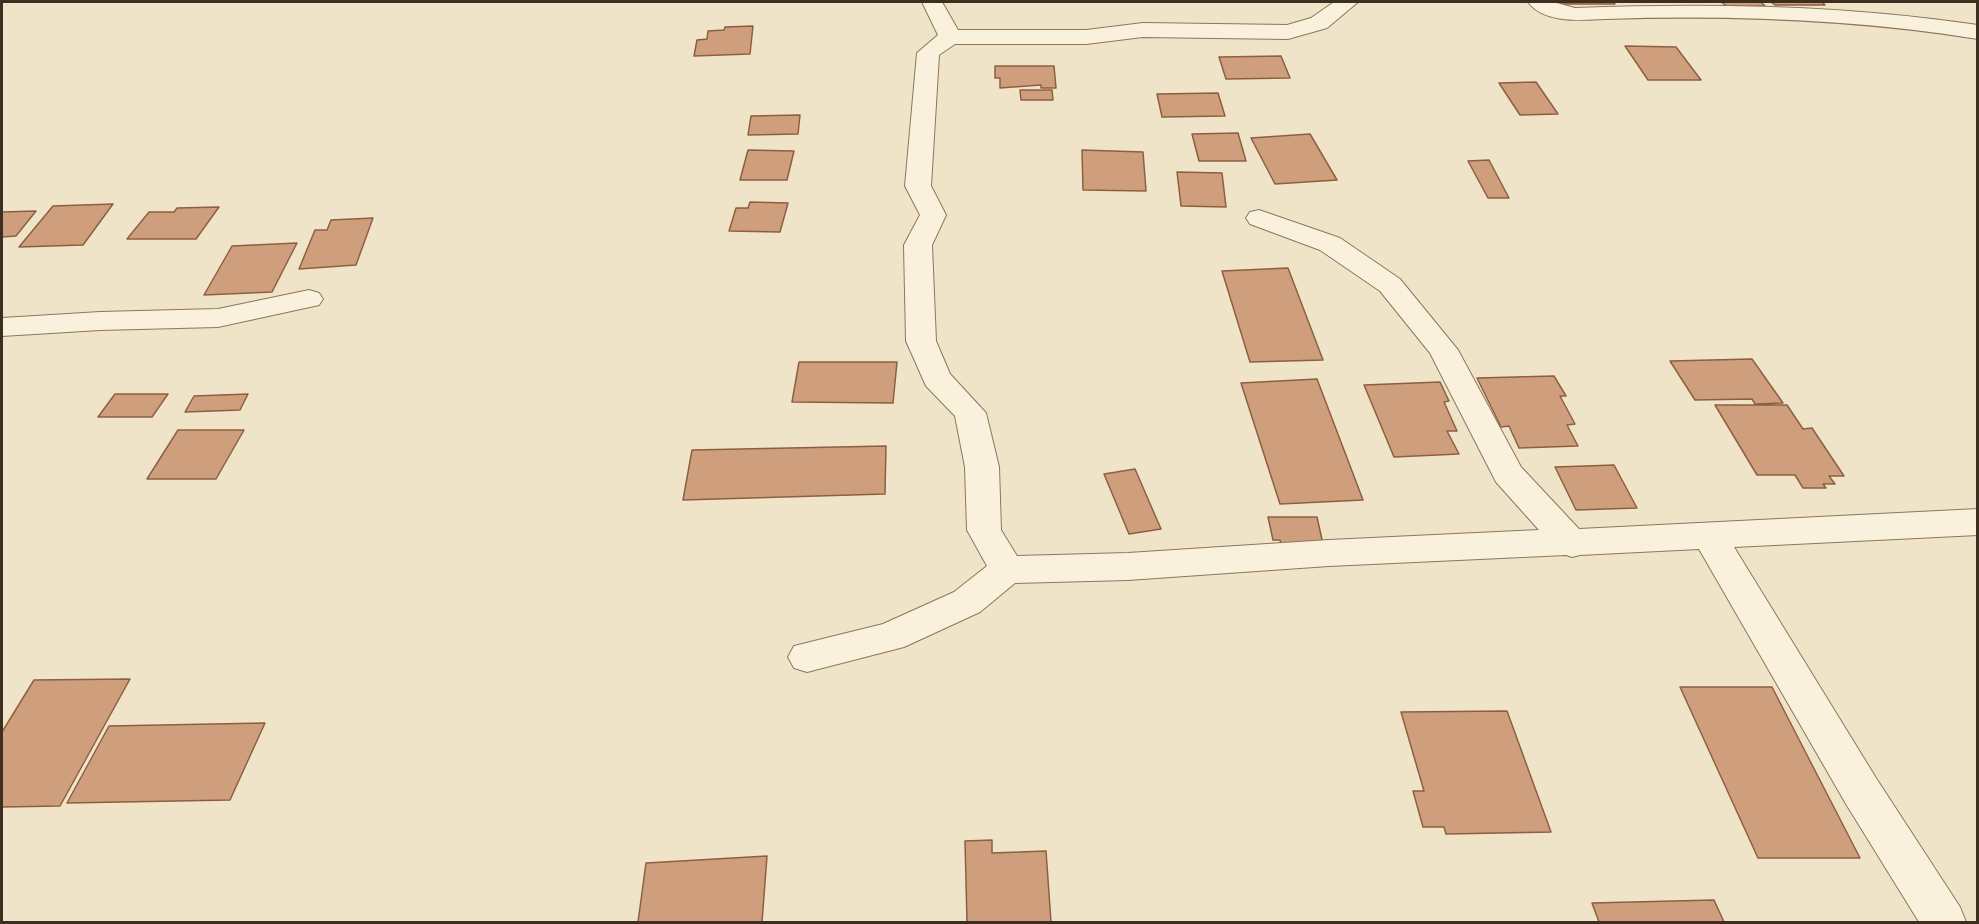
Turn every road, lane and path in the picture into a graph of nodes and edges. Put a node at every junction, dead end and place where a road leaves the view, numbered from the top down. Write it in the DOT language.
graph roads {
  1 [pos="932,2"];
  2 [pos="1347,2"];
  3 [pos="1539,2"];
  4 [pos="1977,32"];
  5 [pos="950,37"];
  6 [pos="1259,218"];
  7 [pos="309,299"];
  8 [pos="2,327"];
  9 [pos="1977,522"];
  10 [pos="1709,537"];
  11 [pos="1572,544"];
  12 [pos="1007,570"];
  13 [pos="807,657"];
  14 [pos="1944,922"];
  1 -- 5 [label="street"];
  2 -- 5 [label="street"];
  3 -- 4 [label="street"];
  5 -- 12 [label="street"];
  6 -- 11 [label="street"];
  7 -- 8 [label="street"];
  9 -- 10 [label="street"];
  10 -- 11 [label="street"];
  10 -- 14 [label="street"];
  11 -- 12 [label="street"];
  12 -- 13 [label="street"];
}
